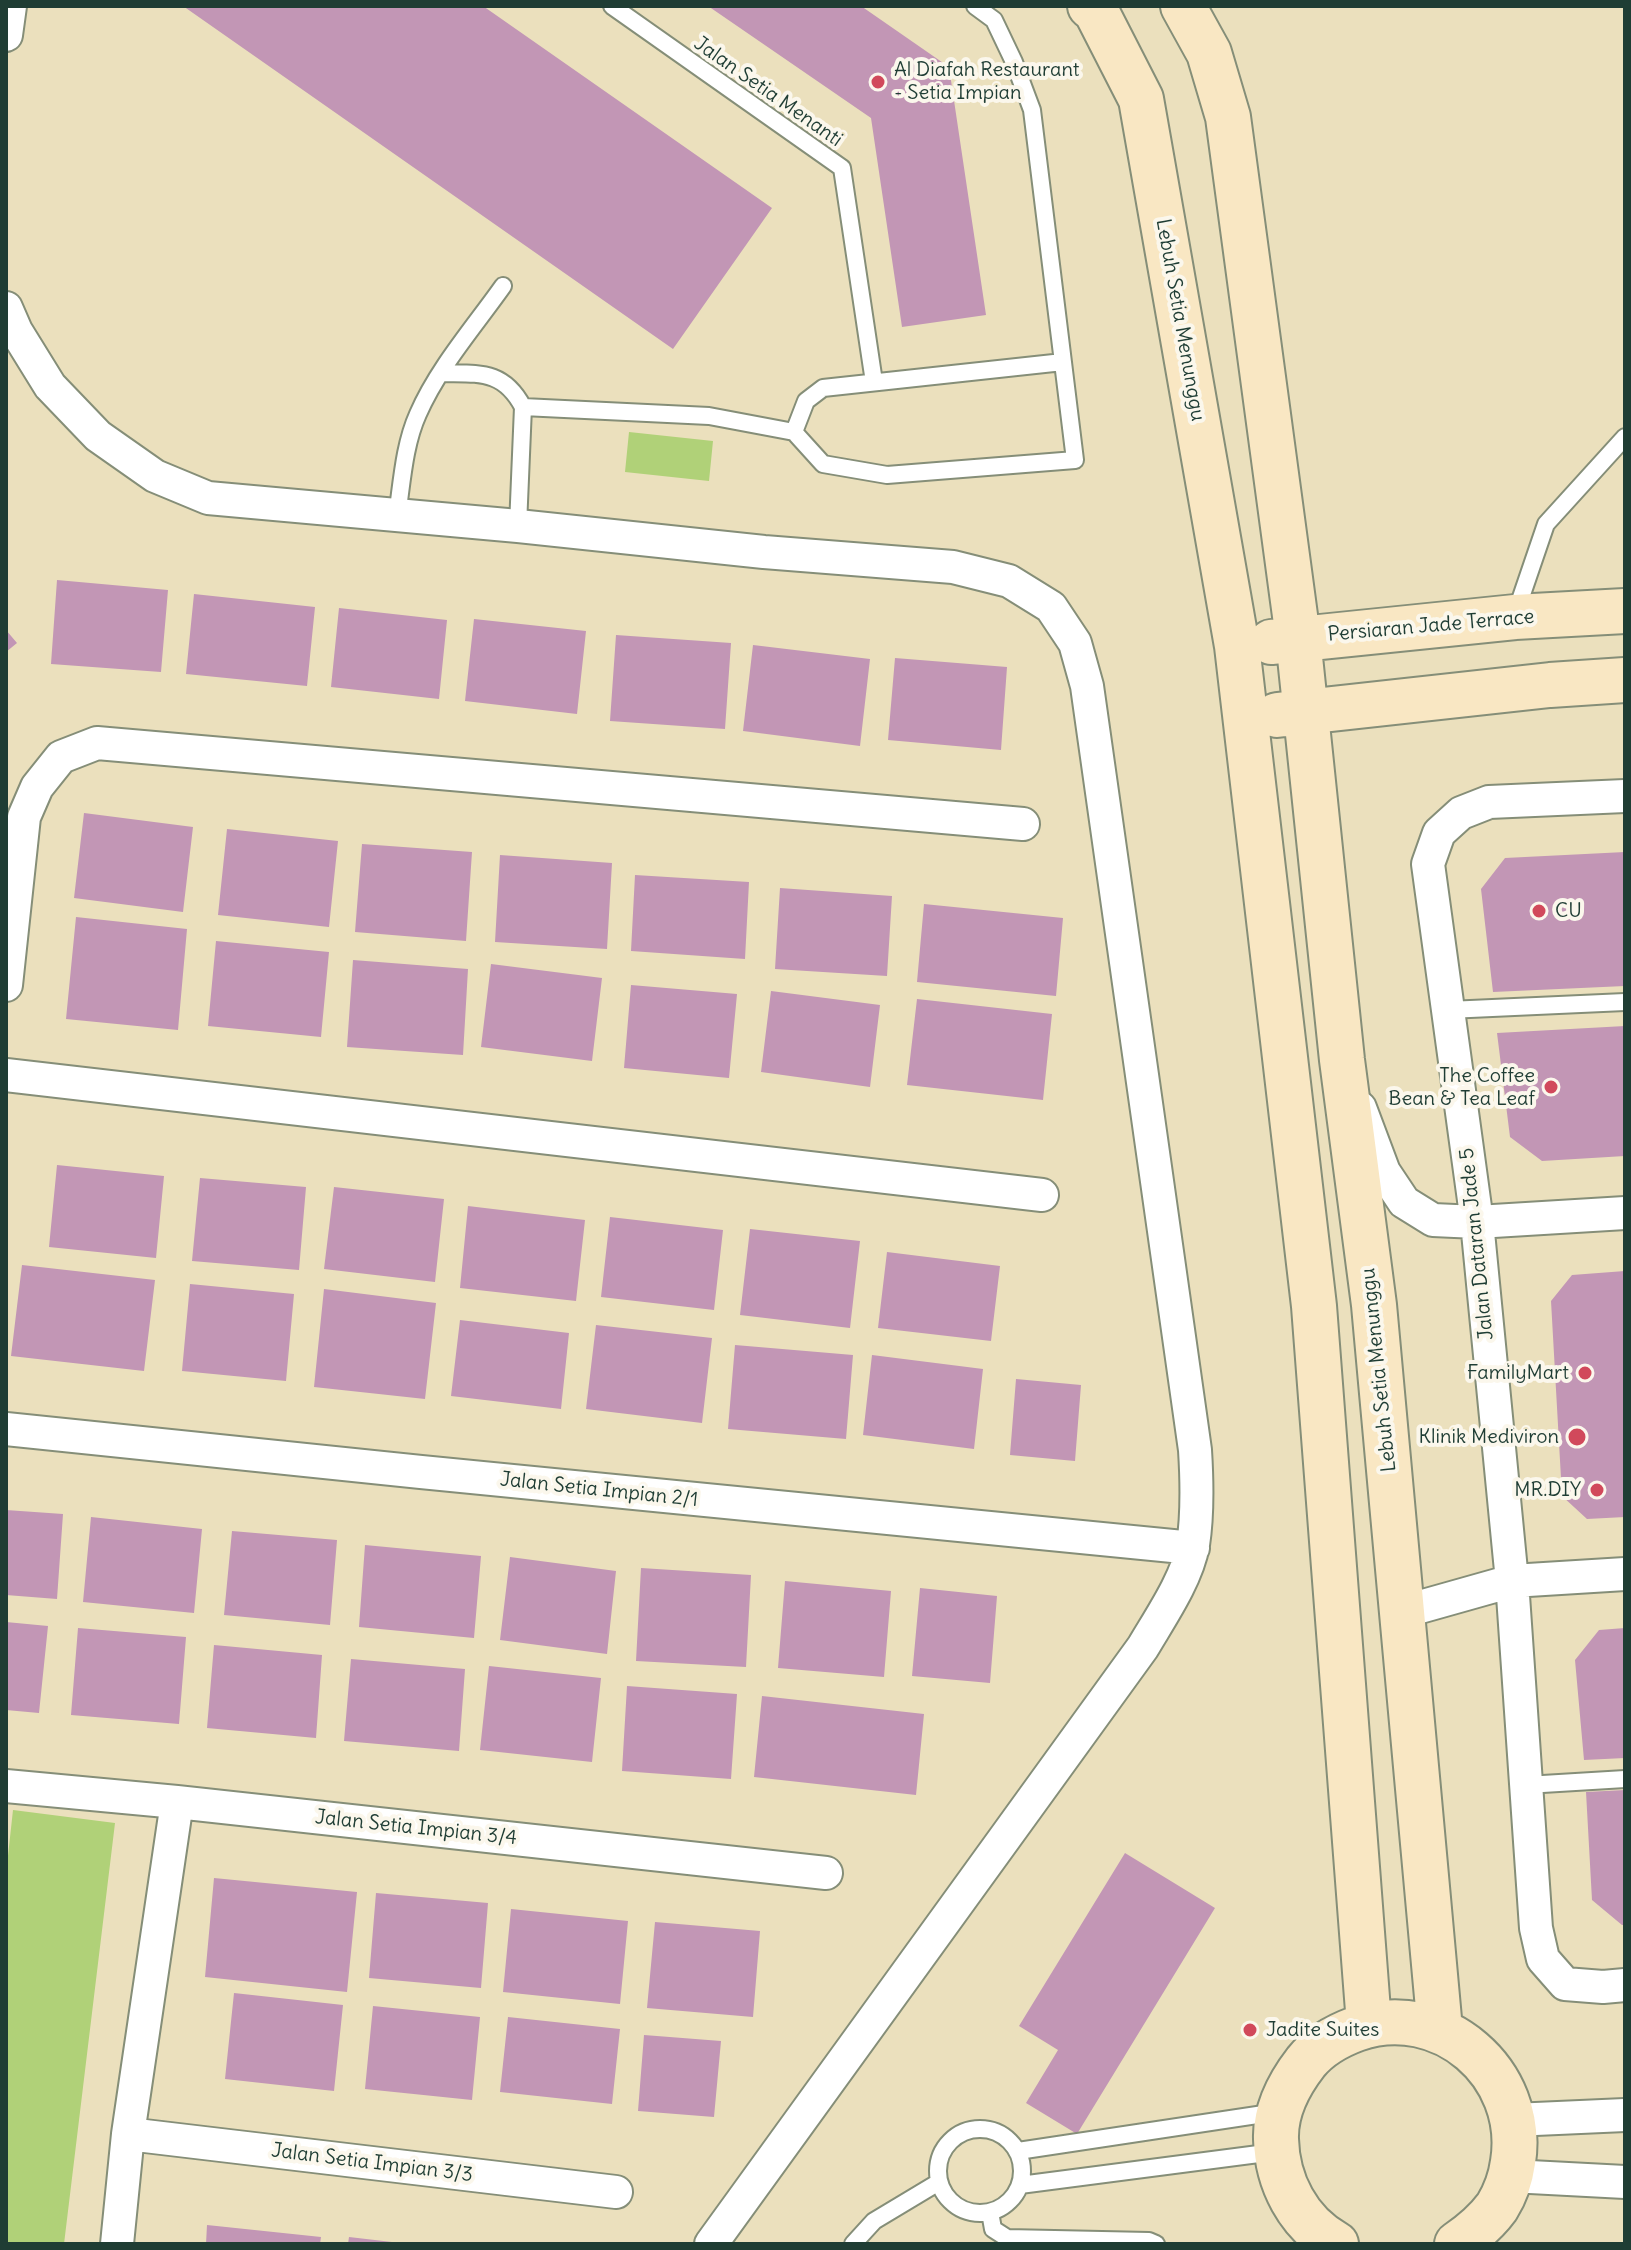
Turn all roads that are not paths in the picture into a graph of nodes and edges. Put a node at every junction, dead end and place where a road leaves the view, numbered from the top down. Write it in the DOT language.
graph roads {
  1 [pos="10,6"];
  2 [pos="612,6"];
  3 [pos="975,6"];
  4 [pos="1090,6"];
  5 [pos="1183,6"];
  6 [pos="6,35"];
  7 [pos="503,286"];
  8 [pos="6,308"];
  9 [pos="1063,362"];
  10 [pos="441,373"];
  11 [pos="874,382"];
  12 [pos="523,407"];
  13 [pos="794,432"];
  14 [pos="1625,437"];
  15 [pos="397,516"];
  16 [pos="518,526"];
  17 [pos="1625,611"];
  18 [pos="1515,617"];
  19 [pos="1298,638"];
  20 [pos="1237,646"];
  21 [pos="1625,680"];
  22 [pos="1307,712"];
  23 [pos="1246,719"];
  24 [pos="1625,796"];
  25 [pos="1023,824"];
  26 [pos="6,985"];
  27 [pos="1625,1002"];
  28 [pos="1448,1010"];
  29 [pos="1342,1060"];
  30 [pos="6,1075"];
  31 [pos="1042,1195"];
  32 [pos="1625,1213"];
  33 [pos="1477,1222"];
  34 [pos="6,1429"];
  35 [pos="1193,1548"];
  36 [pos="1625,1574"];
  37 [pos="1512,1581"];
  38 [pos="1402,1612"];
  39 [pos="1625,1779"];
  40 [pos="1526,1785"];
  41 [pos="6,1786"];
  42 [pos="177,1802"];
  43 [pos="826,1873"];
  44 [pos="1625,1985"];
  45 [pos="1369,2024"];
  46 [pos="1440,2030"];
  47 [pos="1625,2115"];
  48 [pos="1513,2120"];
  49 [pos="1278,2131"];
  50 [pos="128,2134"];
  51 [pos="1018,2151"];
  52 [pos="1511,2176"];
  53 [pos="939,2182"];
  54 [pos="1625,2182"];
  55 [pos="1020,2185"];
  56 [pos="616,2192"];
  57 [pos="990,2212"];
  58 [pos="117,2244"];
  59 [pos="711,2244"];
  60 [pos="853,2244"];
  61 [pos="1156,2244"];
  62 [pos="1336,2244"];
  63 [pos="1457,2244"];
  1 -- 6 [label="street"];
  2 -- 11 [label="lane, Jalan Setia Menanti"];
  3 -- 9 [label="lane"];
  4 -- 20 [label="street, Lebuh Setia Menunggu"];
  5 -- 19 [label="street"];
  7 -- 10 [label="lane"];
  8 -- 15 [label="street"];
  9 -- 11 [label="lane"];
  9 -- 13 [label="lane"];
  10 -- 12 [label="lane"];
  10 -- 15 [label="lane"];
  11 -- 13 [label="lane"];
  12 -- 13 [label="lane"];
  12 -- 16 [label="lane"];
  14 -- 18 [label="lane"];
  15 -- 16 [label="street"];
  16 -- 35 [label="street"];
  17 -- 18 [label="street, Persiaran Jade Terrace"];
  18 -- 19 [label="street, Persiaran Jade Terrace"];
  19 -- 20 [label="street, Persiaran Jade Terrace"];
  19 -- 22 [label="street, Lebuh Setia Menunggu"];
  20 -- 23 [label="street, Lebuh Setia Menunggu"];
  21 -- 22 [label="street"];
  22 -- 23 [label="street"];
  22 -- 29 [label="street, Lebuh Setia Menunggu"];
  23 -- 45 [label="street"];
  24 -- 28 [label="street, Jalan Dataran Jade 5"];
  25 -- 26 [label="street"];
  27 -- 28 [label="lane"];
  28 -- 33 [label="street, Jalan Dataran Jade 5"];
  29 -- 33 [label="street"];
  29 -- 38 [label="street, Lebuh Setia Menunggu"];
  30 -- 31 [label="street"];
  32 -- 33 [label="street"];
  33 -- 37 [label="street, Jalan Dataran Jade 5"];
  34 -- 35 [label="street, Jalan Setia Impian 2/1"];
  35 -- 59 [label="street"];
  36 -- 37 [label="street"];
  37 -- 38 [label="street"];
  37 -- 40 [label="street, Jalan Dataran Jade 5"];
  38 -- 46 [label="street, Lebuh Setia Menunggu"];
  39 -- 40 [label="lane"];
  40 -- 44 [label="street, Jalan Dataran Jade 5"];
  41 -- 42 [label="street, Jalan Setia Impian 3/4"];
  42 -- 43 [label="street, Jalan Setia Impian 3/4"];
  42 -- 50 [label="street"];
  45 -- 46 [label="street"];
  45 -- 49 [label="street"];
  46 -- 48 [label="street"];
  47 -- 48 [label="street"];
  48 -- 52 [label="street"];
  49 -- 51 [label="lane"];
  49 -- 55 [label="lane"];
  49 -- 62 [label="street"];
  50 -- 56 [label="street, Jalan Setia Impian 3/3"];
  50 -- 58 [label="street"];
  51 -- 53 [label="lane"];
  51 -- 55 [label="lane"];
  52 -- 54 [label="street"];
  52 -- 63 [label="street"];
  53 -- 57 [label="lane"];
  53 -- 60 [label="lane"];
  55 -- 57 [label="lane"];
  57 -- 61 [label="lane"];
}
